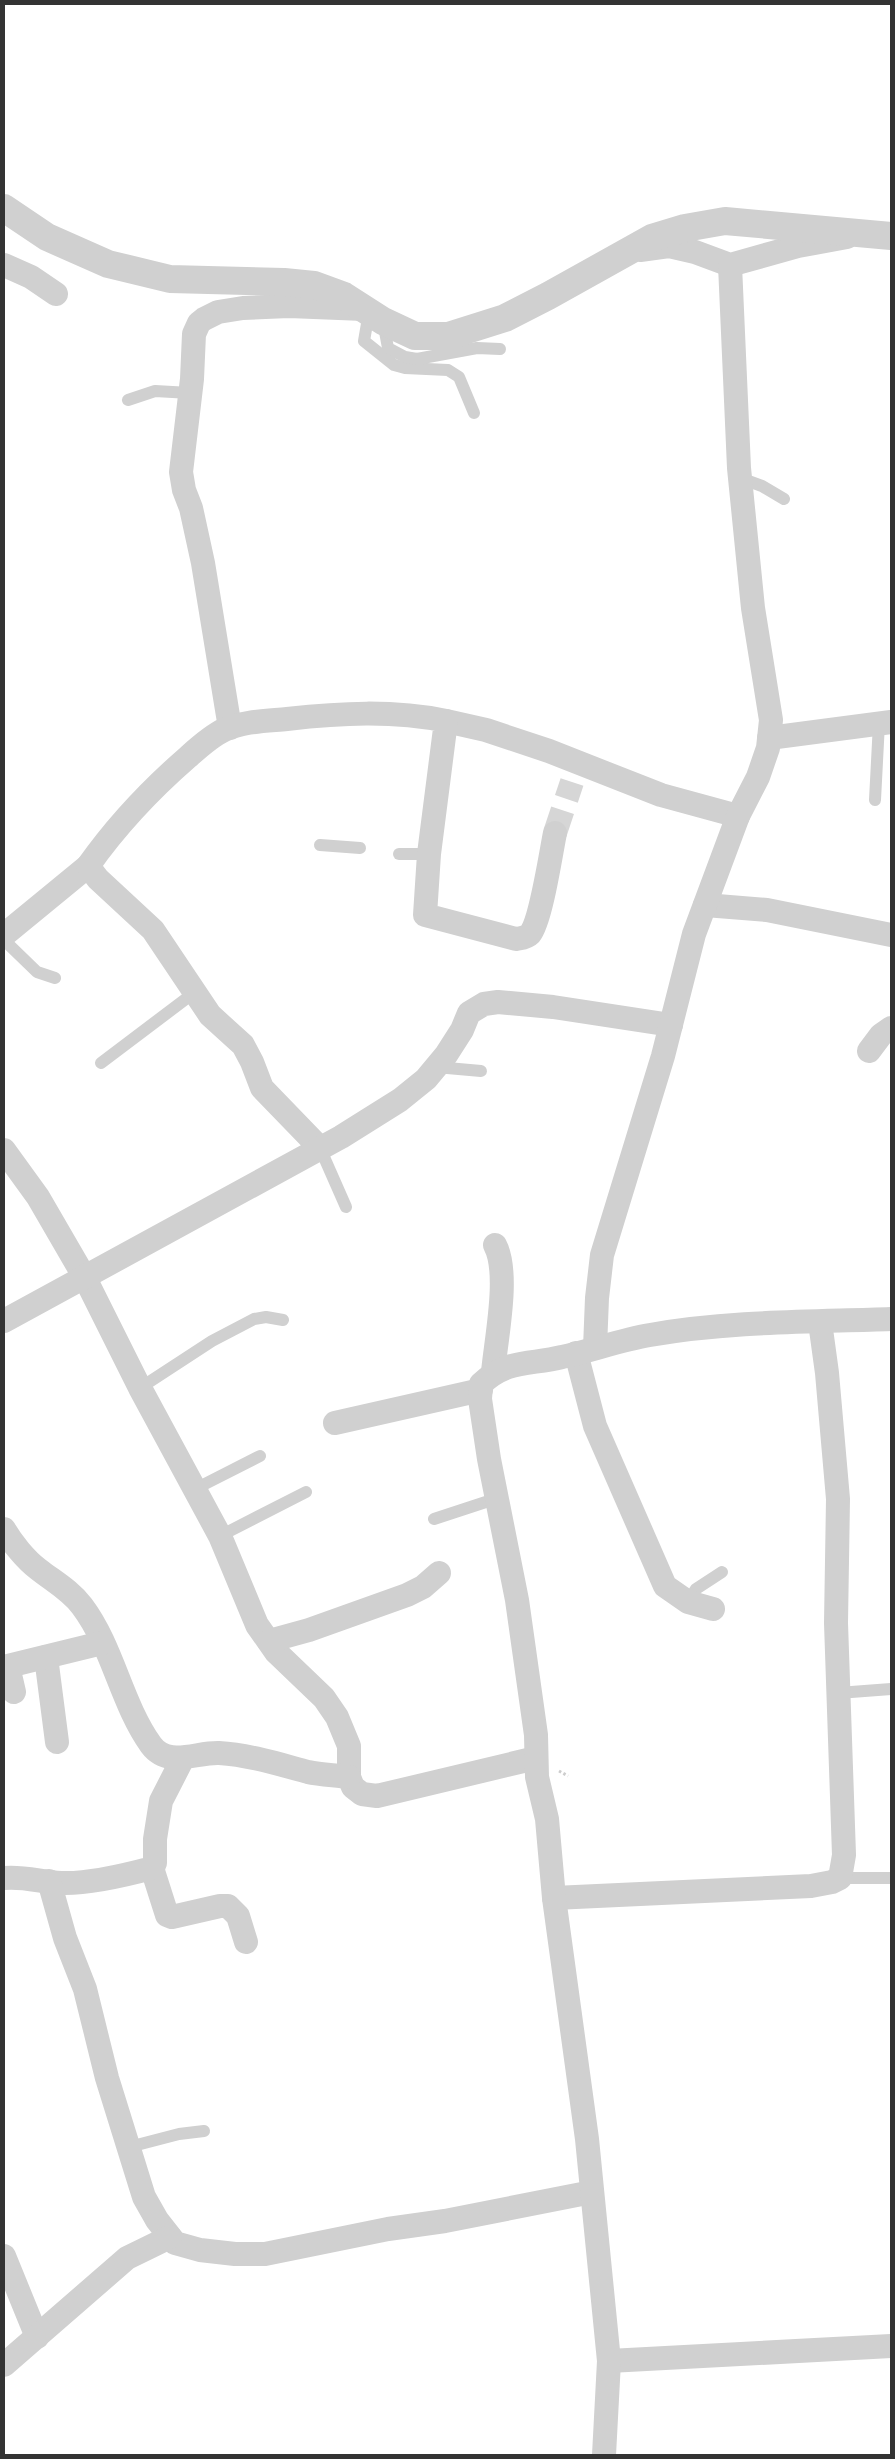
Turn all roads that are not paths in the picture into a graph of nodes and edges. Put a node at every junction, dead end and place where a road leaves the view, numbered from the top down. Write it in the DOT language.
graph roads {
  1 [pos="4,208"];
  2 [pos="880,235"];
  3 [pos="620,255"];
  4 [pos="4,265"];
  5 [pos="730,265"];
  6 [pos="241,282"];
  7 [pos="56,294"];
  8 [pos="213,314"];
  9 [pos="372,314"];
  10 [pos="500,349"];
  11 [pos="190,393"];
  12 [pos="128,400"];
  13 [pos="474,412"];
  14 [pos="740,478"];
  15 [pos="784,499"];
  16 [pos="446,721"];
  17 [pos="885,723"];
  18 [pos="230,728"];
  19 [pos="769,738"];
  20 [pos="875,800"];
  21 [pos="738,816"];
  22 [pos="555,833"];
  23 [pos="320,846"];
  24 [pos="360,848"];
  25 [pos="399,854"];
  26 [pos="429,854"];
  27 [pos="88,866"];
  28 [pos="705,905"];
  29 [pos="4,935"];
  30 [pos="891,935"];
  31 [pos="4,940"];
  32 [pos="54,978"];
  33 [pos="195,992"];
  34 [pos="671,1025"];
  35 [pos="891,1028"];
  36 [pos="869,1051"];
  37 [pos="101,1063"];
  38 [pos="436,1067"];
  39 [pos="481,1071"];
  40 [pos="320,1148"];
  41 [pos="4,1150"];
  42 [pos="346,1207"];
  43 [pos="495,1245"];
  44 [pos="85,1278"];
  45 [pos="891,1319"];
  46 [pos="282,1320"];
  47 [pos="4,1321"];
  48 [pos="820,1322"];
  49 [pos="585,1350"];
  50 [pos="487,1381"];
  51 [pos="140,1388"];
  52 [pos="335,1423"];
  53 [pos="260,1456"];
  54 [pos="195,1489"];
  55 [pos="306,1492"];
  56 [pos="498,1498"];
  57 [pos="434,1519"];
  58 [pos="4,1529"];
  59 [pos="220,1536"];
  60 [pos="722,1572"];
  61 [pos="439,1573"];
  62 [pos="688,1602"];
  63 [pos="713,1609"];
  64 [pos="269,1641"];
  65 [pos="102,1643"];
  66 [pos="46,1657"];
  67 [pos="891,1689"];
  68 [pos="14,1692"];
  69 [pos="838,1693"];
  70 [pos="56,1742"];
  71 [pos="183,1758"];
  72 [pos="536,1758"];
  73 [pos="349,1777"];
  74 [pos="152,1868"];
  75 [pos="4,1878"];
  76 [pos="840,1878"];
  77 [pos="891,1878"];
  78 [pos="49,1881"];
  79 [pos="554,1898"];
  80 [pos="246,1942"];
  81 [pos="204,2131"];
  82 [pos="129,2147"];
  83 [pos="592,2192"];
  84 [pos="170,2237"];
  85 [pos="4,2256"];
  86 [pos="37,2337"];
  87 [pos="891,2346"];
  88 [pos="609,2361"];
  89 [pos="4,2365"];
  90 [pos="604,2455"];
  1 -- 6 [label="street"];
  2 -- 3 [label="street"];
  2 -- 5 [label="street"];
  3 -- 5 [label="street"];
  3 -- 9 [label="street"];
  4 -- 7 [label="street"];
  5 -- 14 [label="street"];
  6 -- 8 [label="street"];
  6 -- 9 [label="street"];
  8 -- 9 [label="street"];
  8 -- 11 [label="street"];
  9 -- 10 [label="lane"];
  9 -- 13 [label="lane"];
  11 -- 12 [label="lane"];
  11 -- 18 [label="street"];
  14 -- 15 [label="lane"];
  14 -- 19 [label="street"];
  16 -- 18 [label="street"];
  16 -- 21 [label="street"];
  16 -- 26 [label="street"];
  17 -- 19 [label="street"];
  17 -- 20 [label="lane"];
  18 -- 27 [label="street"];
  19 -- 21 [label="street"];
  21 -- 28 [label="street"];
  22 -- 26 [label="street"];
  23 -- 24 [label="lane"];
  25 -- 26 [label="lane"];
  27 -- 29 [label="street"];
  27 -- 33 [label="street"];
  28 -- 30 [label="street"];
  28 -- 34 [label="street"];
  31 -- 32 [label="lane"];
  33 -- 37 [label="lane"];
  33 -- 40 [label="street"];
  34 -- 38 [label="street"];
  34 -- 49 [label="street"];
  35 -- 36 [label="street"];
  38 -- 39 [label="lane"];
  38 -- 40 [label="street"];
  40 -- 42 [label="lane"];
  40 -- 44 [label="street"];
  41 -- 44 [label="street"];
  43 -- 50 [label="street"];
  44 -- 47 [label="street"];
  44 -- 51 [label="street"];
  45 -- 48 [label="street"];
  46 -- 51 [label="lane"];
  48 -- 49 [label="street"];
  48 -- 69 [label="street"];
  49 -- 50 [label="street"];
  49 -- 62 [label="street"];
  50 -- 52 [label="street"];
  50 -- 56 [label="street"];
  51 -- 54 [label="street"];
  53 -- 54 [label="lane"];
  54 -- 59 [label="street"];
  55 -- 59 [label="lane"];
  56 -- 57 [label="lane"];
  56 -- 72 [label="street"];
  58 -- 65 [label="street"];
  59 -- 64 [label="street"];
  60 -- 62 [label="lane"];
  61 -- 64 [label="street"];
  62 -- 63 [label="street"];
  64 -- 73 [label="street"];
  65 -- 66 [label="street"];
  65 -- 71 [label="street"];
  66 -- 68 [label="street"];
  66 -- 70 [label="street"];
  67 -- 69 [label="lane"];
  69 -- 76 [label="street"];
  71 -- 73 [label="street"];
  71 -- 74 [label="street"];
  72 -- 73 [label="street"];
  72 -- 79 [label="street"];
  74 -- 78 [label="street"];
  74 -- 80 [label="street"];
  75 -- 78 [label="street"];
  76 -- 77 [label="lane"];
  76 -- 79 [label="street"];
  78 -- 82 [label="street"];
  79 -- 83 [label="street"];
  81 -- 82 [label="lane"];
  82 -- 84 [label="street"];
  83 -- 84 [label="street"];
  83 -- 88 [label="street"];
  84 -- 86 [label="street"];
  85 -- 86 [label="street"];
  86 -- 89 [label="street"];
  87 -- 88 [label="street"];
  88 -- 90 [label="street"];
}
